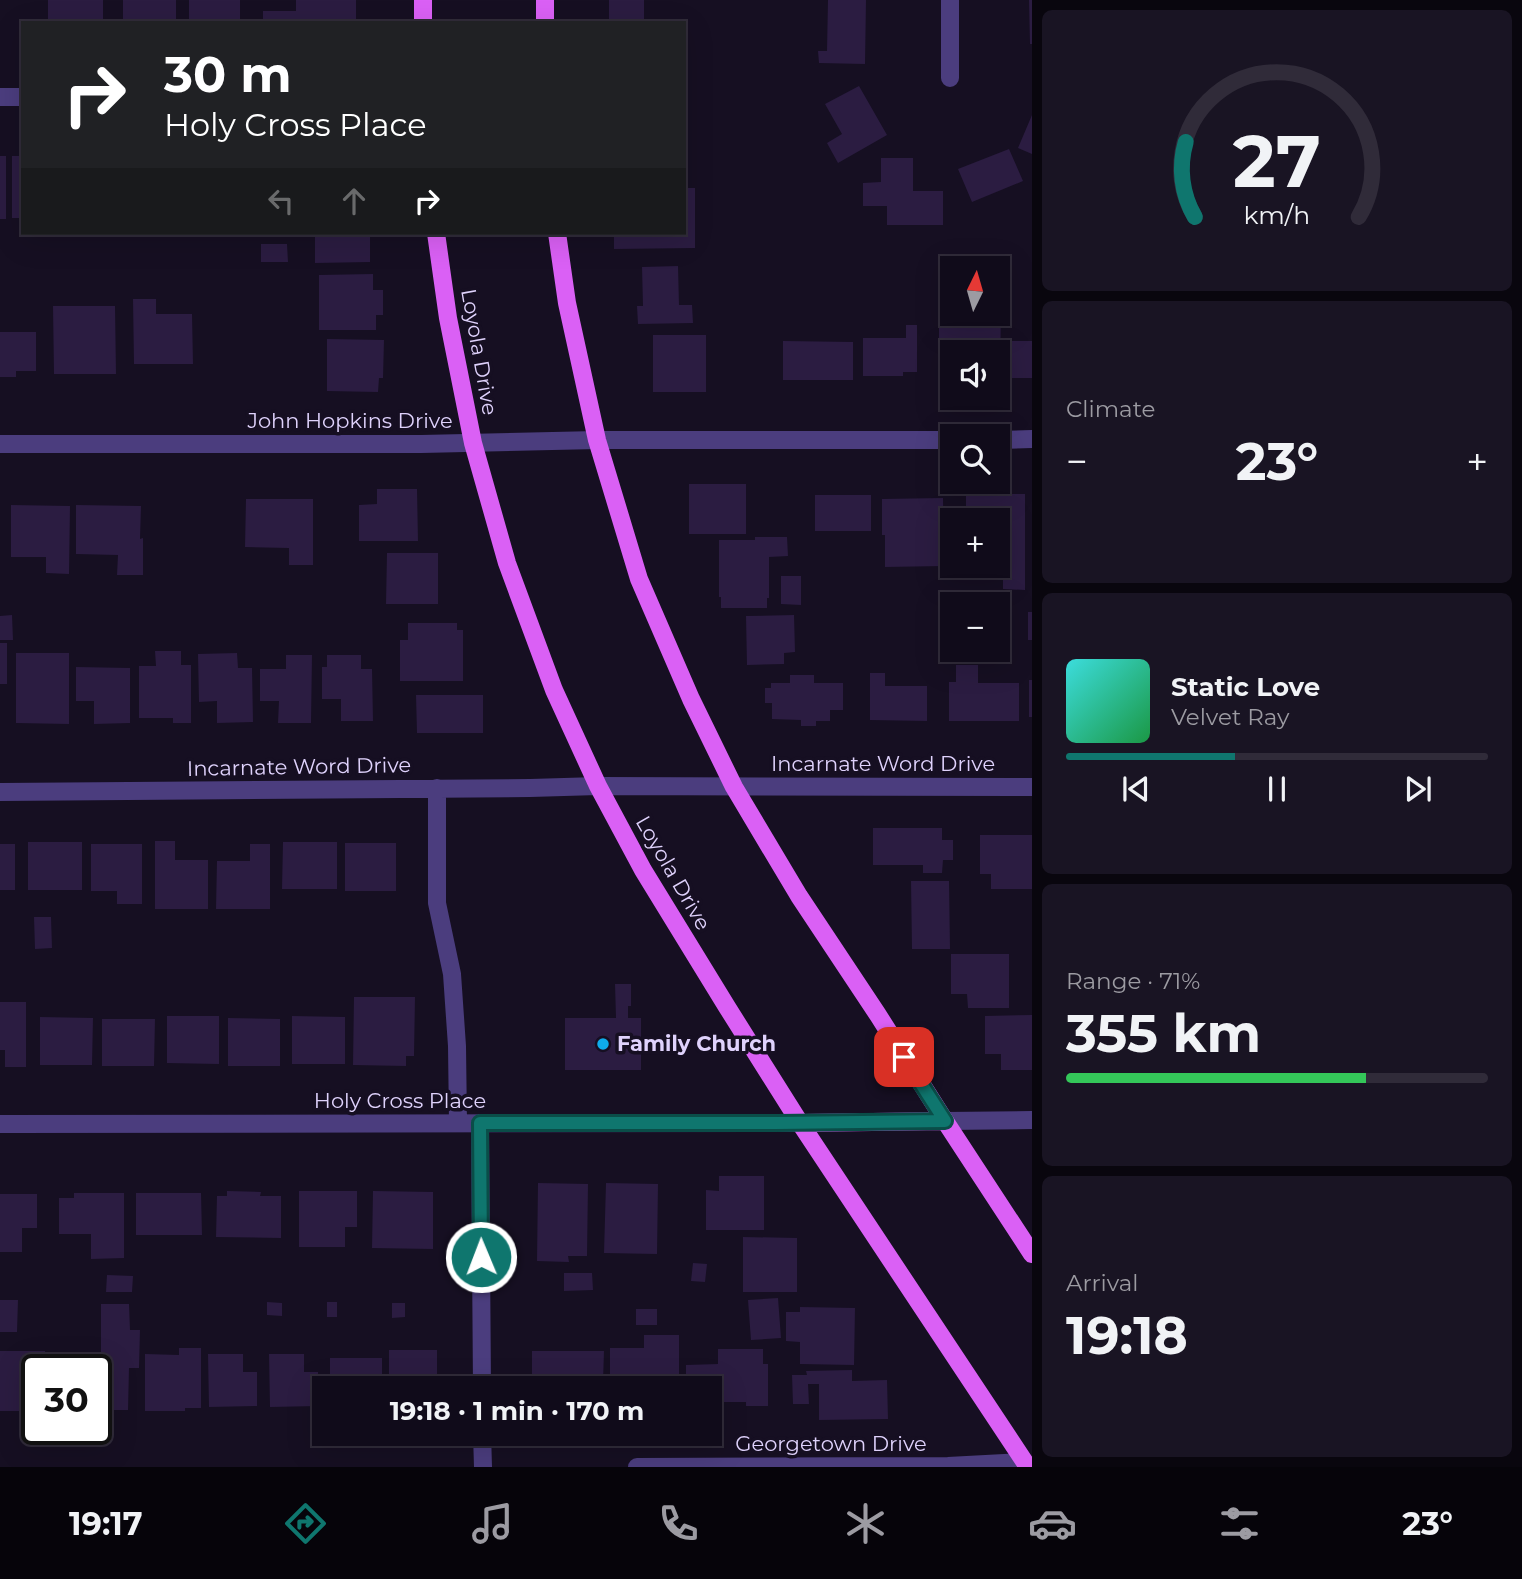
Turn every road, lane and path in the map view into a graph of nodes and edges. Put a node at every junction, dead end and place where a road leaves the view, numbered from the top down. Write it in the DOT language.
graph roads {
  1 [pos="423,0"];
  2 [pos="545,0"];
  3 [pos="950,0"];
  4 [pos="423,21"];
  5 [pos="544,21"];
  6 [pos="950,78"];
  7 [pos="0,97"];
  8 [pos="21,97"];
  9 [pos="436,235"];
  10 [pos="557,235"];
  11 [pos="1032,439"];
  12 [pos="597,440"];
  13 [pos="940,440"];
  14 [pos="1010,440"];
  15 [pos="473,443"];
  16 [pos="0,444"];
  17 [pos="598,786"];
  18 [pos="734,787"];
  19 [pos="1032,787"];
  20 [pos="438,789"];
  21 [pos="0,792"];
  22 [pos="1032,1120"];
  23 [pos="945,1121"];
  24 [pos="458,1123"];
  25 [pos="480,1123"];
  26 [pos="800,1123"];
  27 [pos="0,1124"];
  28 [pos="1032,1254"];
  29 [pos="482,1376"];
  30 [pos="482,1446"];
  31 [pos="1028,1464"];
  32 [pos="483,1467"];
  33 [pos="637,1467"];
  1 -- 4 [label="main road"];
  2 -- 5 [label="main road"];
  3 -- 6 [label="street"];
  7 -- 8 [label="street"];
  9 -- 15 [label="main road, Loyola Drive"];
  10 -- 12 [label="main road"];
  11 -- 14 [label="street"];
  12 -- 13 [label="street, John Hopkins Drive"];
  12 -- 15 [label="street, John Hopkins Drive"];
  12 -- 18 [label="main road"];
  15 -- 16 [label="street, John Hopkins Drive"];
  15 -- 17 [label="main road, Loyola Drive"];
  17 -- 18 [label="street, Incarnate Word Drive"];
  17 -- 20 [label="street, Incarnate Word Drive"];
  17 -- 26 [label="main road, Loyola Drive"];
  18 -- 19 [label="street, Incarnate Word Drive"];
  18 -- 23 [label="main road"];
  20 -- 21 [label="street, Incarnate Word Drive"];
  20 -- 24 [label="street"];
  22 -- 23 [label="street"];
  23 -- 26 [label="main road"];
  23 -- 28 [label="main road"];
  24 -- 25 [label="street, Holy Cross Place"];
  24 -- 27 [label="street, Holy Cross Place"];
  25 -- 26 [label="street, Holy Cross Place"];
  25 -- 29 [label="street"];
  26 -- 31 [label="main road, Loyola Drive"];
  30 -- 32 [label="street"];
  31 -- 33 [label="street, Georgetown Drive"];
}
